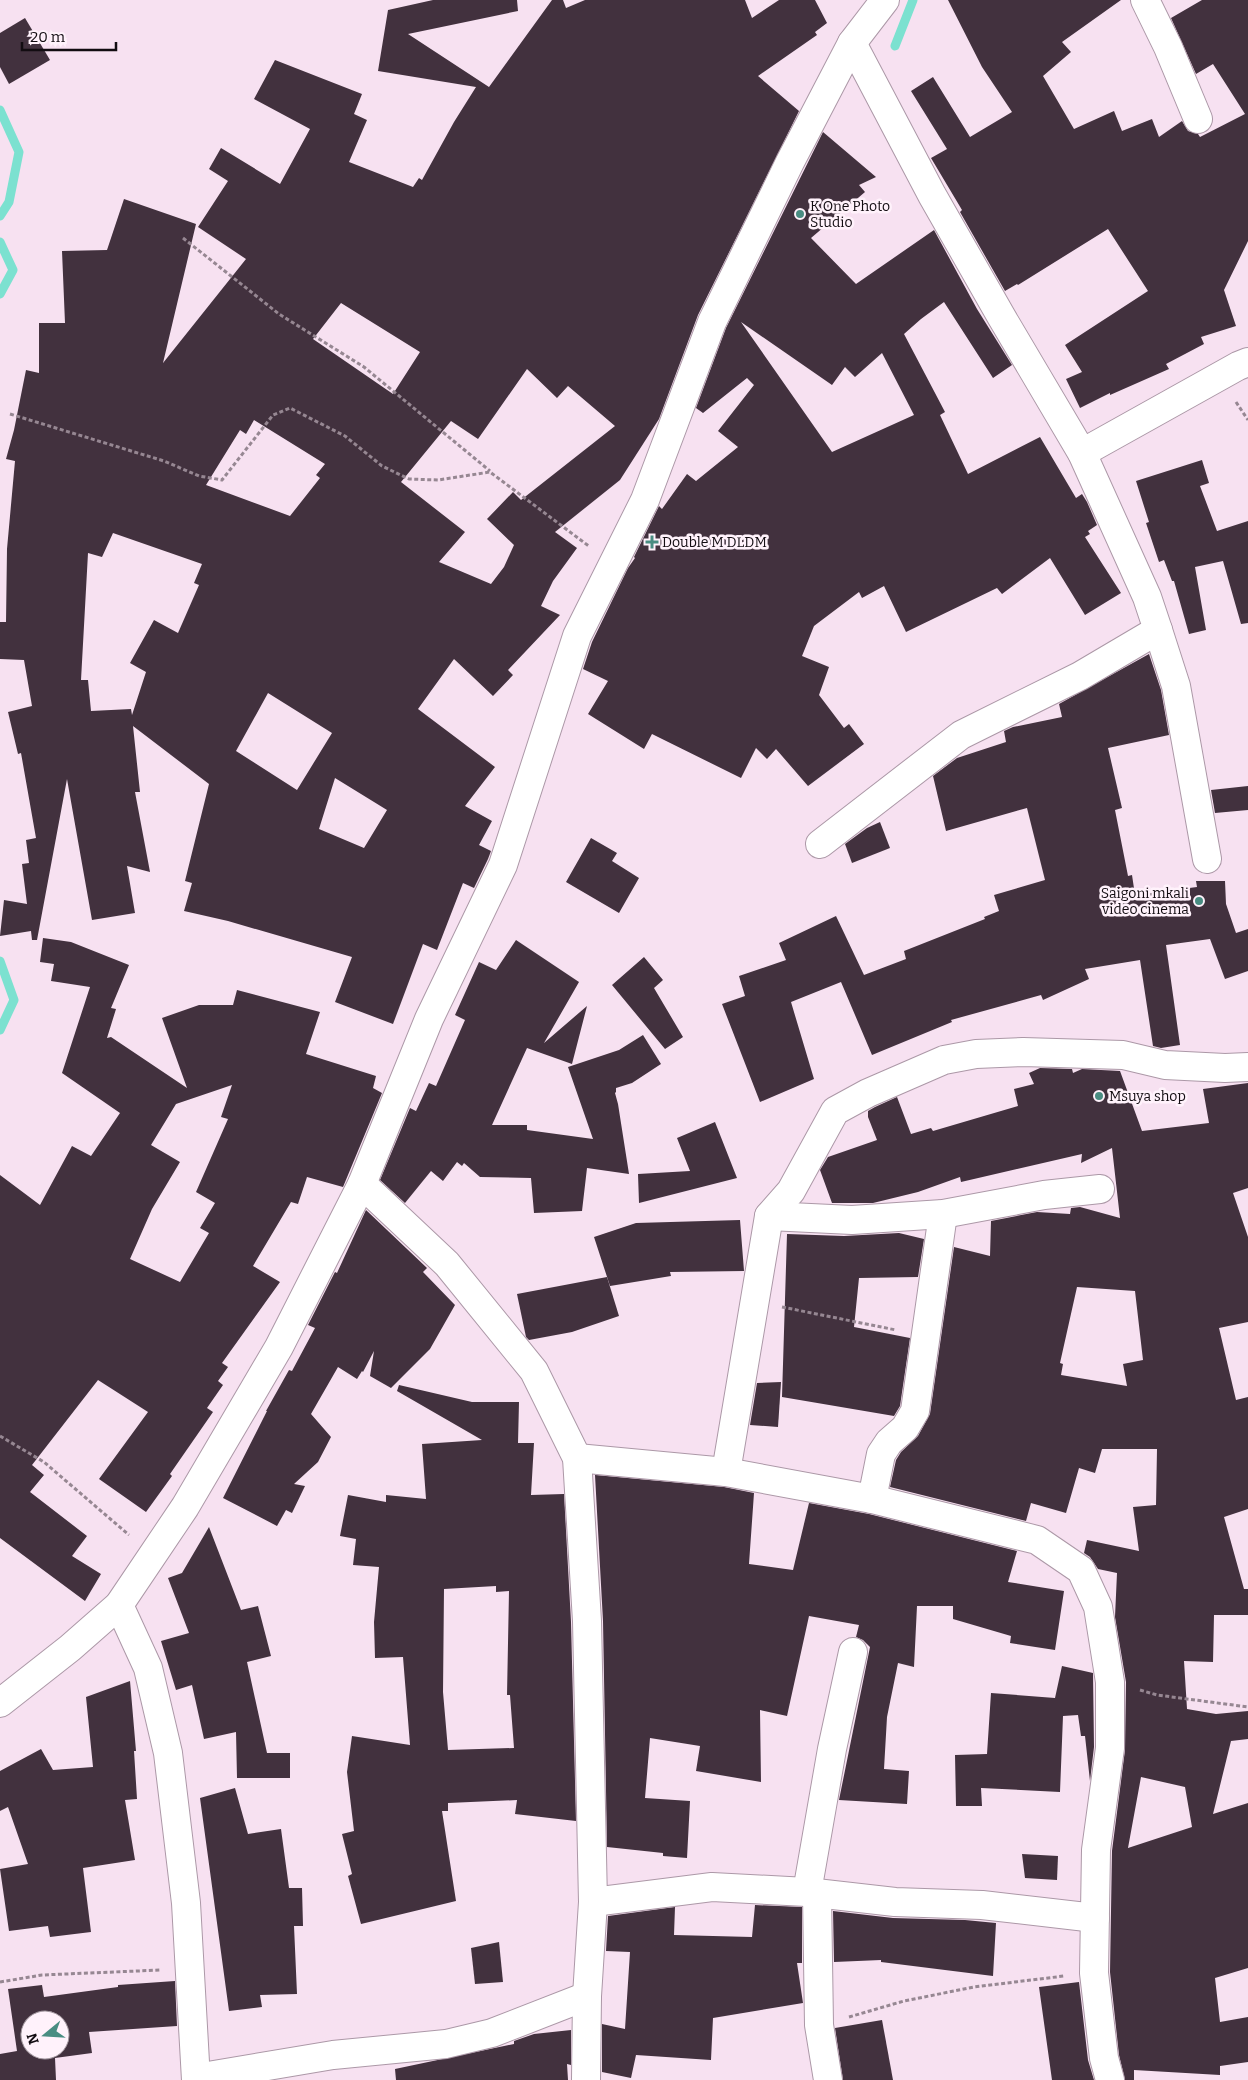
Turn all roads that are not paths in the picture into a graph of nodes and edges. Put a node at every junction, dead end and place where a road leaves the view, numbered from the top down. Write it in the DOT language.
graph roads {
  1 [pos="885,0"];
  2 [pos="1145,0"];
  3 [pos="852,43"];
  4 [pos="1198,119"];
  5 [pos="1248,362"];
  6 [pos="1082,453"];
  7 [pos="1158,630"];
  8 [pos="820,844"];
  9 [pos="1207,859"];
  10 [pos="1248,1067"];
  11 [pos="362,1184"];
  12 [pos="1100,1189"];
  13 [pos="943,1214"];
  14 [pos="769,1216"];
  15 [pos="577,1458"];
  16 [pos="726,1472"];
  17 [pos="872,1498"];
  18 [pos="119,1606"];
  19 [pos="853,1652"];
  20 [pos="0,1703"];
  21 [pos="812,1893"];
  22 [pos="592,1902"];
  23 [pos="1095,1918"];
  24 [pos="587,1996"];
  25 [pos="196,2079"];
  26 [pos="586,2080"];
  27 [pos="828,2080"];
  28 [pos="1110,2080"];
  1 -- 3 [label="street"];
  2 -- 4 [label="street"];
  3 -- 6 [label="street"];
  3 -- 11 [label="street"];
  5 -- 6 [label="street"];
  6 -- 7 [label="street"];
  7 -- 8 [label="street"];
  7 -- 9 [label="street"];
  10 -- 14 [label="street"];
  11 -- 15 [label="street"];
  11 -- 18 [label="street"];
  12 -- 13 [label="street"];
  13 -- 14 [label="street"];
  13 -- 17 [label="street"];
  14 -- 16 [label="street"];
  15 -- 16 [label="street"];
  15 -- 22 [label="street"];
  16 -- 17 [label="street"];
  17 -- 23 [label="street"];
  18 -- 20 [label="street"];
  18 -- 25 [label="street"];
  19 -- 21 [label="street"];
  21 -- 22 [label="street"];
  21 -- 23 [label="street"];
  21 -- 27 [label="street"];
  22 -- 24 [label="street"];
  23 -- 28 [label="street"];
  24 -- 25 [label="street"];
  24 -- 26 [label="street"];
}
